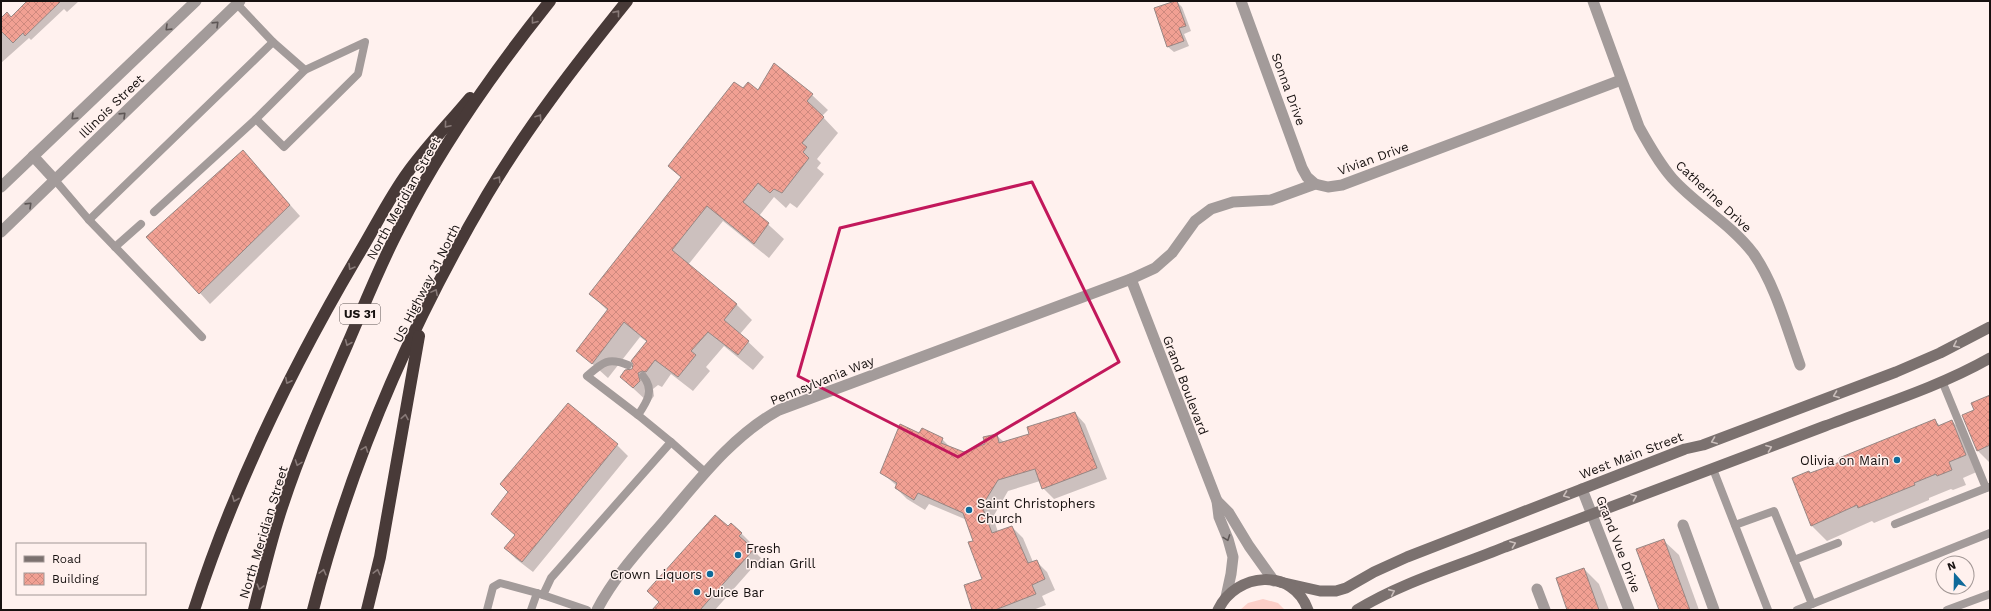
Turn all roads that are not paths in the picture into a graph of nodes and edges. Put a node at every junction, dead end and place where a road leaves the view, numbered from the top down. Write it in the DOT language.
graph roads {
  1 [pos="196,1"];
  2 [pos="550,1"];
  3 [pos="627,1"];
  4 [pos="1241,1"];
  5 [pos="1593,1"];
  6 [pos="239,3"];
  7 [pos="273,42"];
  8 [pos="518,42"];
  9 [pos="305,70"];
  10 [pos="1621,80"];
  11 [pos="256,119"];
  12 [pos="33,156"];
  13 [pos="55,180"];
  14 [pos="1315,184"];
  15 [pos="1,187"];
  16 [pos="154,212"];
  17 [pos="89,220"];
  18 [pos="141,224"];
  19 [pos="1,232"];
  20 [pos="115,247"];
  21 [pos="1131,279"];
  22 [pos="422,317"];
  23 [pos="1990,327"];
  24 [pos="202,337"];
  25 [pos="1990,358"];
  26 [pos="628,365"];
  27 [pos="1800,365"];
  28 [pos="643,376"];
  29 [pos="1942,381"];
  30 [pos="638,415"];
  31 [pos="671,442"];
  32 [pos="1713,469"];
  33 [pos="706,472"];
  34 [pos="1988,487"];
  35 [pos="1582,489"];
  36 [pos="1217,501"];
  37 [pos="1592,514"];
  38 [pos="1894,524"];
  39 [pos="1683,525"];
  40 [pos="1735,525"];
  41 [pos="1990,533"];
  42 [pos="1838,543"];
  43 [pos="1794,560"];
  44 [pos="1277,581"];
  45 [pos="1537,589"];
  46 [pos="540,594"];
  47 [pos="1990,594"];
  48 [pos="1222,603"];
  49 [pos="1812,604"];
  50 [pos="194,610"];
  51 [pos="254,610"];
  52 [pos="313,610"];
  53 [pos="367,610"];
  54 [pos="487,610"];
  55 [pos="532,610"];
  56 [pos="587,610"];
  57 [pos="597,610"];
  58 [pos="1213,610"];
  59 [pos="1308,610"];
  60 [pos="1357,610"];
  61 [pos="1545,610"];
  62 [pos="1629,610"];
  63 [pos="1714,610"];
  64 [pos="1768,610"];
  65 [pos="1796,610"];
  66 [pos="1947,610"];
  1 -- 12 [label="street, Illinois Street, one-way"];
  2 -- 8 [label="highway, North Meridian Street / US 31, one-way"];
  22 -- 3 [label="highway, US Highway 31 North, one-way"];
  4 -- 14 [label="street, Sonna Drive"];
  5 -- 10 [label="street, Catherine Drive"];
  6 -- 7 [label="lane"];
  13 -- 6 [label="street, Illinois Street, one-way"];
  7 -- 9 [label="lane"];
  7 -- 17 [label="lane"];
  8 -- 50 [label="highway, one-way"];
  8 -- 51 [label="highway, North Meridian Street / US 31, one-way"];
  9 -- 11 [label="lane"];
  9 -- 11 [label="lane"];
  10 -- 14 [label="street, Vivian Drive"];
  10 -- 27 [label="street, Catherine Drive"];
  11 -- 16 [label="lane"];
  12 -- 13 [label="street"];
  12 -- 15 [label="street, Illinois Street"];
  13 -- 17 [label="lane"];
  19 -- 13 [label="street, Illinois Street, one-way"];
  14 -- 21 [label="street, Vivian Drive"];
  17 -- 20 [label="lane"];
  18 -- 20 [label="lane"];
  20 -- 24 [label="lane"];
  21 -- 33 [label="street, Pennsylvania Way"];
  21 -- 36 [label="street, Grand Boulevard"];
  52 -- 22 [label="highway, US Highway 31 North, one-way"];
  53 -- 22 [label="highway, one-way"];
  23 -- 35 [label="main road, West Main Street, one-way"];
  25 -- 29 [label="main road"];
  26 -- 30 [label="lane"];
  28 -- 30 [label="lane"];
  32 -- 29 [label="main road, one-way"];
  29 -- 34 [label="lane"];
  30 -- 31 [label="lane"];
  31 -- 33 [label="lane"];
  31 -- 46 [label="lane"];
  37 -- 32 [label="main road, one-way"];
  32 -- 40 [label="lane"];
  33 -- 57 [label="street, Pennsylvania Way"];
  34 -- 38 [label="lane"];
  35 -- 37 [label="street, Grand Vue Drive"];
  35 -- 44 [label="main road, West Main Street, one-way"];
  36 -- 44 [label="street, Grand Boulevard"];
  36 -- 48 [label="street, Grand Boulevard, one-way"];
  60 -- 37 [label="main road, one-way"];
  37 -- 62 [label="street, Grand Vue Drive"];
  39 -- 63 [label="street"];
  40 -- 43 [label="lane"];
  40 -- 64 [label="lane"];
  41 -- 49 [label="lane"];
  42 -- 43 [label="lane"];
  43 -- 49 [label="lane"];
  44 -- 48 [label="main road, West Main Street"];
  44 -- 59 [label="main road"];
  45 -- 61 [label="street"];
  46 -- 54 [label="lane"];
  46 -- 55 [label="lane"];
  46 -- 56 [label="lane"];
  47 -- 66 [label="lane"];
  48 -- 58 [label="main road"];
  49 -- 65 [label="lane"];
}
